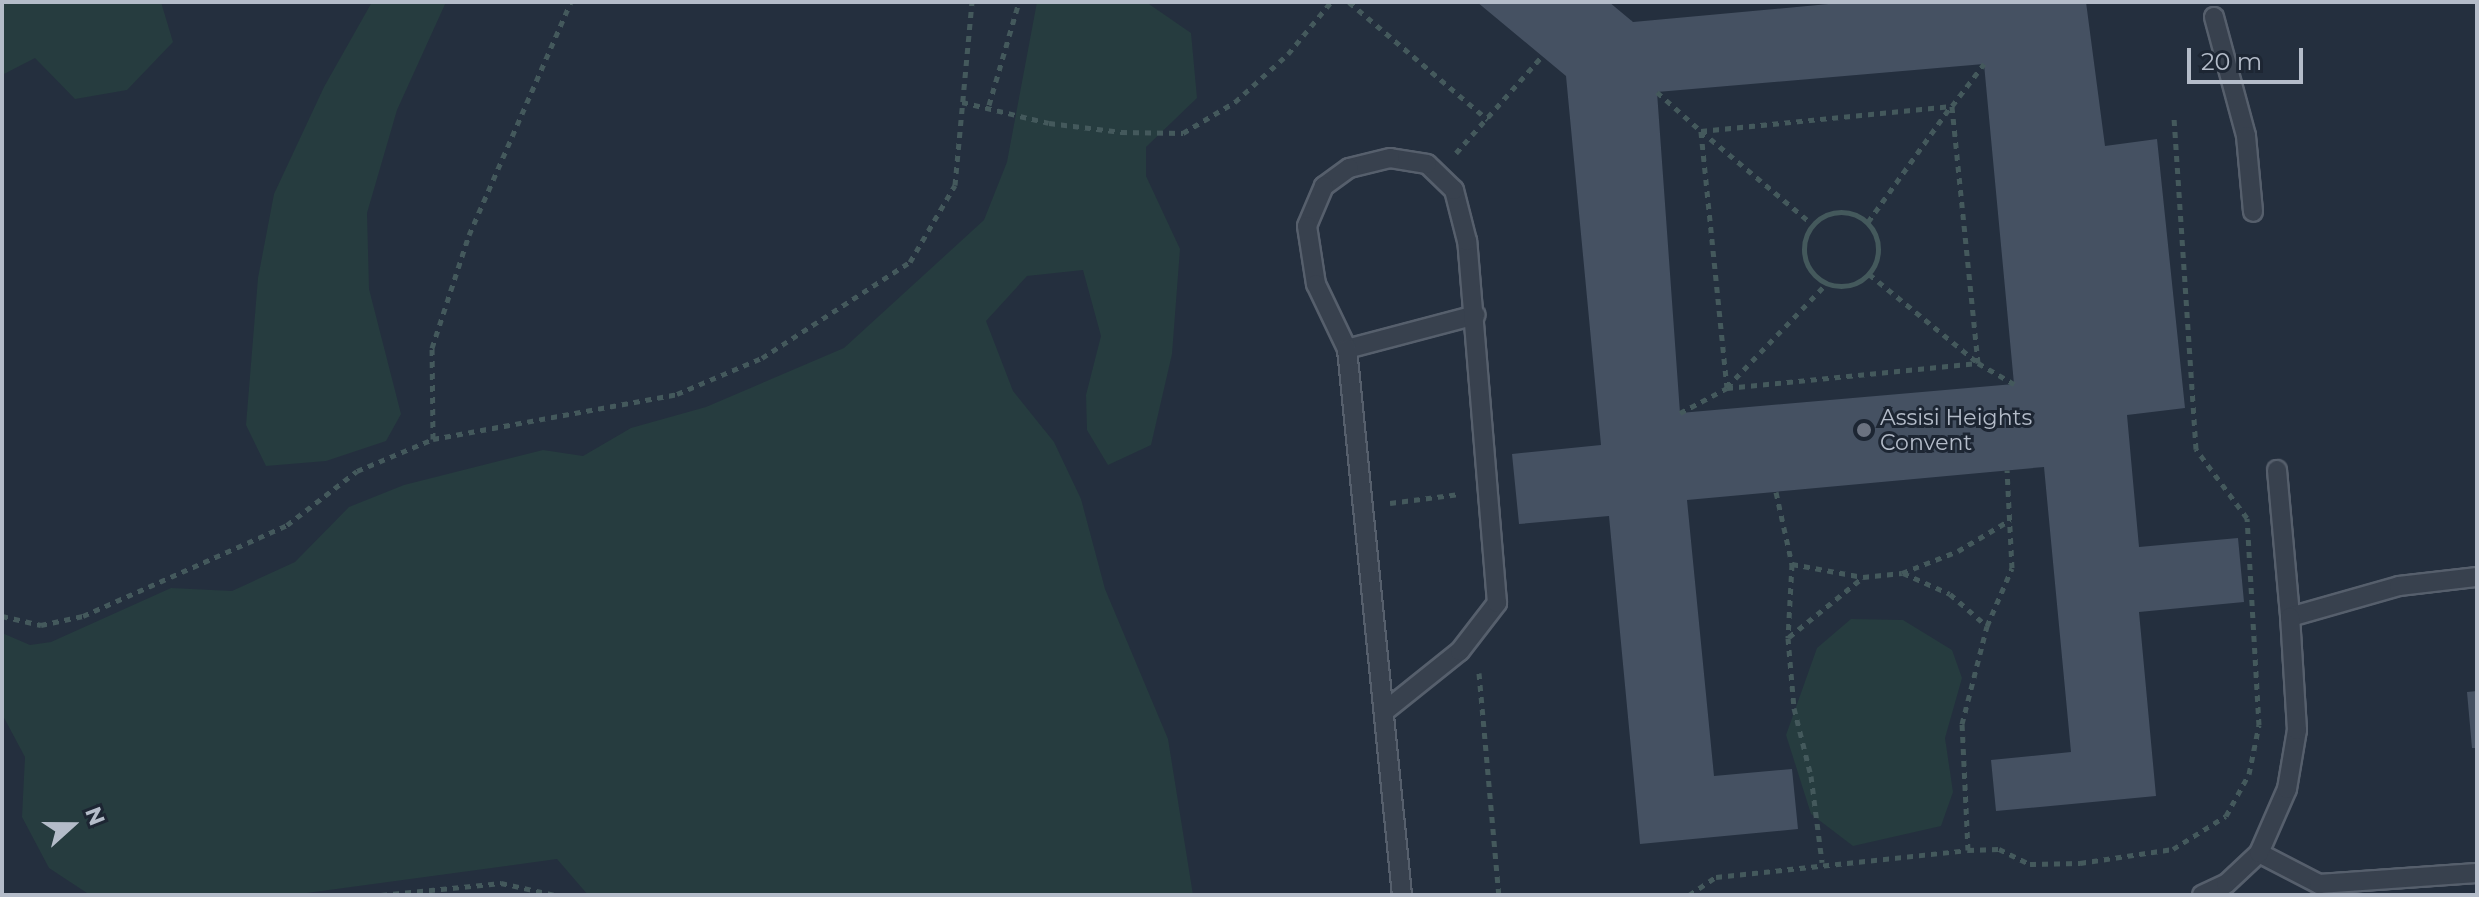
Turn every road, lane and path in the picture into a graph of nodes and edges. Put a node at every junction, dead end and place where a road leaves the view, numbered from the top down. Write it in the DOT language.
graph roads {
  1 [pos="571,2"];
  2 [pos="972,2"];
  3 [pos="1019,2"];
  4 [pos="1331,2"];
  5 [pos="1349,2"];
  6 [pos="2214,17"];
  7 [pos="1542,56"];
  8 [pos="1984,64"];
  9 [pos="1657,92"];
  10 [pos="962,102"];
  11 [pos="989,105"];
  12 [pos="1952,106"];
  13 [pos="2174,117"];
  14 [pos="1488,120"];
  15 [pos="1701,131"];
  16 [pos="1456,153"];
  17 [pos="2253,212"];
  18 [pos="1810,222"];
  19 [pos="1868,222"];
  20 [pos="1869,274"];
  21 [pos="1827,283"];
  22 [pos="1476,315"];
  23 [pos="1347,349"];
  24 [pos="1978,363"];
  25 [pos="2014,384"];
  26 [pos="1727,388"];
  27 [pos="1680,413"];
  28 [pos="433,439"];
  29 [pos="2007,470"];
  30 [pos="2277,470"];
  31 [pos="1489,491"];
  32 [pos="1776,492"];
  33 [pos="1364,506"];
  34 [pos="2010,520"];
  35 [pos="1792,564"];
  36 [pos="1902,573"];
  37 [pos="1863,577"];
  38 [pos="2477,577"];
  39 [pos="2,616"];
  40 [pos="2290,617"];
  41 [pos="1987,626"];
  42 [pos="1788,638"];
  43 [pos="1478,666"];
  44 [pos="1385,711"];
  45 [pos="1968,850"];
  46 [pos="2259,853"];
  47 [pos="1822,862"];
  48 [pos="2477,873"];
  49 [pos="381,895"];
  50 [pos="555,895"];
  51 [pos="1402,895"];
  52 [pos="1499,895"];
  53 [pos="1689,895"];
  54 [pos="2202,895"];
  1 -- 28 [label="path"];
  2 -- 10 [label="path"];
  3 -- 11 [label="path"];
  4 -- 11 [label="path"];
  5 -- 14 [label="path"];
  6 -- 17 [label="lane"];
  7 -- 14 [label="path"];
  8 -- 12 [label="path"];
  9 -- 15 [label="path"];
  10 -- 11 [label="path"];
  10 -- 28 [label="path"];
  12 -- 15 [label="path"];
  12 -- 19 [label="path"];
  12 -- 24 [label="path"];
  13 -- 45 [label="path"];
  14 -- 16 [label="path"];
  15 -- 18 [label="path"];
  15 -- 26 [label="path"];
  18 -- 19 [label="path"];
  18 -- 21 [label="path"];
  19 -- 20 [label="path"];
  20 -- 21 [label="path"];
  20 -- 24 [label="path"];
  21 -- 26 [label="path"];
  22 -- 23 [label="lane"];
  22 -- 23 [label="lane"];
  22 -- 31 [label="lane"];
  23 -- 33 [label="lane"];
  24 -- 25 [label="path"];
  24 -- 26 [label="path"];
  26 -- 27 [label="path"];
  28 -- 39 [label="path"];
  29 -- 34 [label="path"];
  30 -- 40 [label="lane"];
  31 -- 33 [label="path"];
  31 -- 44 [label="lane"];
  32 -- 35 [label="path"];
  33 -- 44 [label="lane"];
  34 -- 36 [label="path"];
  34 -- 41 [label="path"];
  35 -- 37 [label="path"];
  35 -- 42 [label="path"];
  36 -- 37 [label="path"];
  36 -- 41 [label="path"];
  37 -- 42 [label="path"];
  38 -- 40 [label="lane"];
  40 -- 46 [label="lane"];
  41 -- 45 [label="path"];
  42 -- 47 [label="path"];
  43 -- 52 [label="path"];
  44 -- 51 [label="lane"];
  45 -- 47 [label="path"];
  46 -- 48 [label="lane"];
  46 -- 54 [label="lane"];
  47 -- 53 [label="path"];
  49 -- 50 [label="path"];
}
